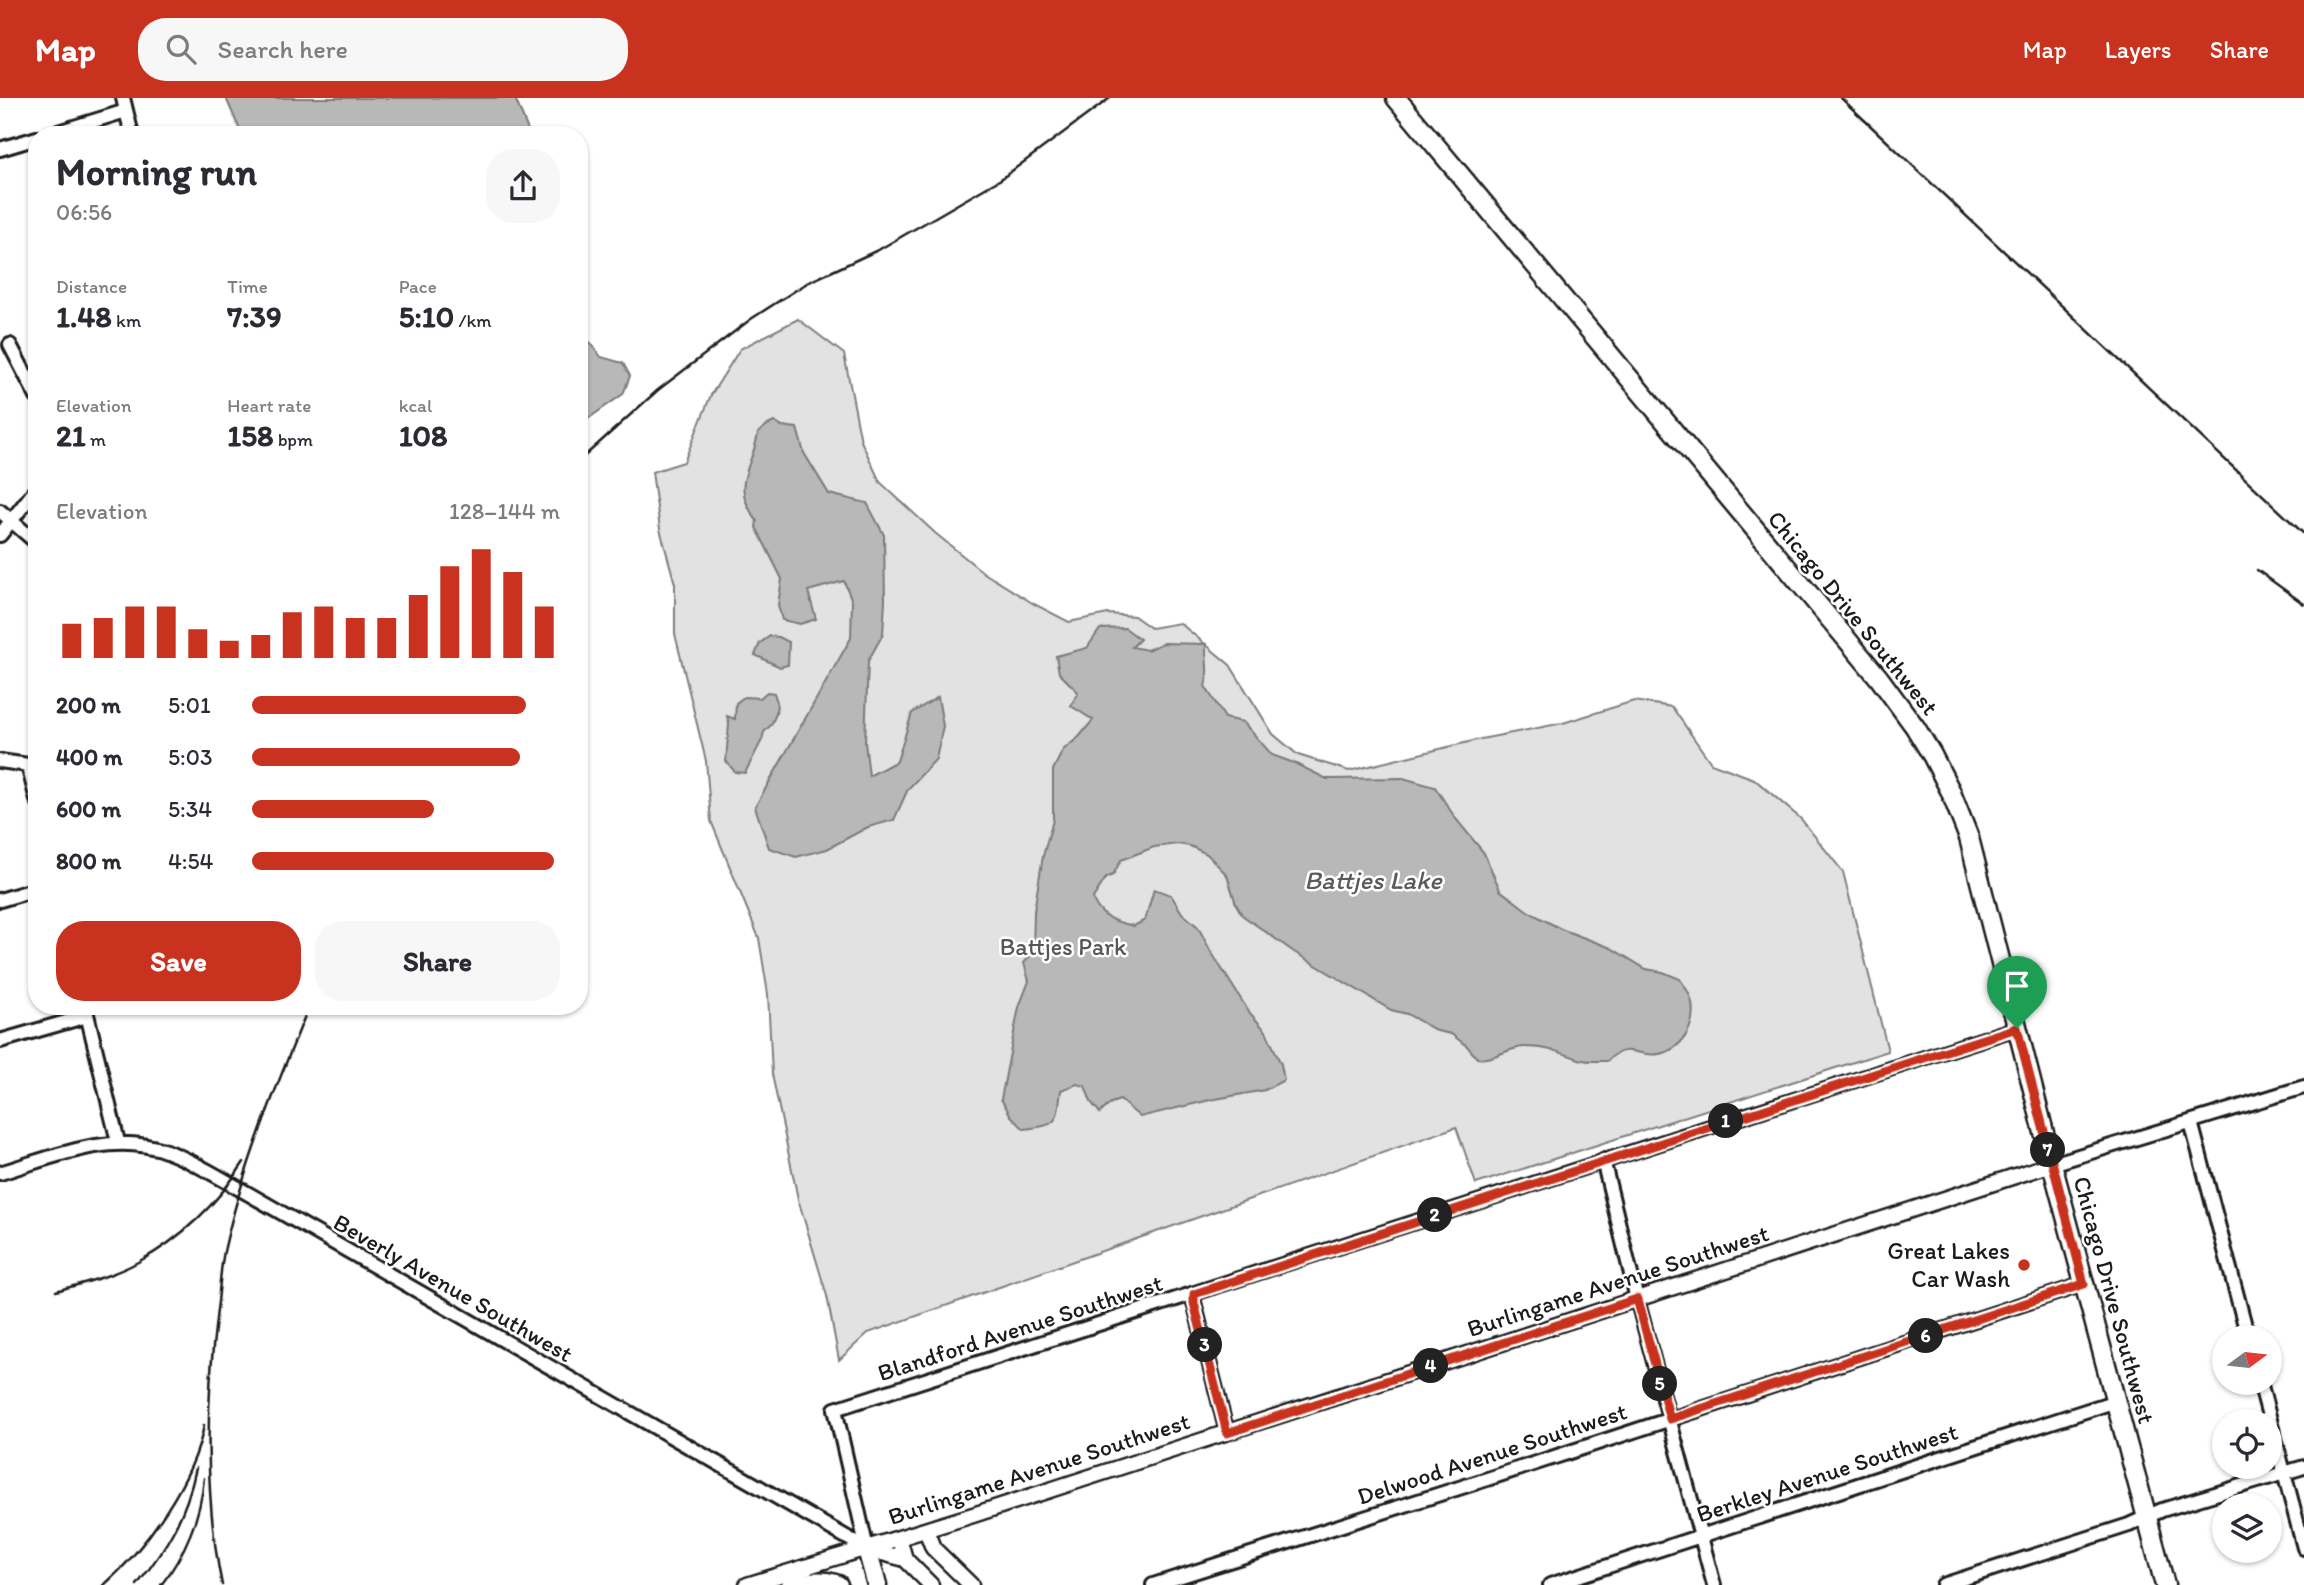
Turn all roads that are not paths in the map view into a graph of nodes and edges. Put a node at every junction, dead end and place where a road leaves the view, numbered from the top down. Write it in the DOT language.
graph roads {
  1 [pos="123,98"];
  2 [pos="1396,98"];
  3 [pos="126,111"];
  4 [pos="77,126"];
  5 [pos="130,126"];
  6 [pos="28,141"];
  7 [pos="0,149"];
  8 [pos="10,345"];
  9 [pos="28,380"];
  10 [pos="28,500"];
  11 [pos="0,511"];
  12 [pos="12,522"];
  13 [pos="0,535"];
  14 [pos="28,535"];
  15 [pos="0,761"];
  16 [pos="28,764"];
  17 [pos="28,892"];
  18 [pos="0,900"];
  19 [pos="75,1015"];
  20 [pos="87,1015"];
  21 [pos="2017,1028"];
  22 [pos="0,1041"];
  23 [pos="2304,1087"];
  24 [pos="2191,1122"];
  25 [pos="118,1142"];
  26 [pos="1603,1160"];
  27 [pos="2052,1164"];
  28 [pos="0,1173"];
  29 [pos="2084,1284"];
  30 [pos="1194,1294"];
  31 [pos="1637,1299"];
  32 [pos="2245,1325"];
  33 [pos="2263,1395"];
  34 [pos="2116,1401"];
  35 [pos="1670,1419"];
  36 [pos="1227,1433"];
  37 [pos="2304,1467"];
  38 [pos="2284,1473"];
  39 [pos="2147,1517"];
  40 [pos="926,1530"];
  41 [pos="1701,1536"];
  42 [pos="899,1538"];
  43 [pos="2304,1548"];
  44 [pos="867,1549"];
  45 [pos="905,1559"];
  46 [pos="786,1582"];
  47 [pos="747,1585"];
  48 [pos="838,1585"];
  49 [pos="877,1585"];
  50 [pos="931,1585"];
  51 [pos="971,1585"];
  52 [pos="1153,1585"];
  53 [pos="1550,1585"];
  54 [pos="1714,1585"];
  55 [pos="1943,1585"];
  56 [pos="2165,1585"];
  1 -- 3 [label="street"];
  2 -- 21 [label="main road, Chicago Drive Southwest"];
  3 -- 4 [label="street"];
  3 -- 5 [label="street"];
  6 -- 7 [label="street"];
  8 -- 9 [label="street"];
  10 -- 12 [label="street"];
  11 -- 12 [label="street"];
  12 -- 13 [label="street"];
  12 -- 14 [label="street"];
  15 -- 16 [label="street"];
  17 -- 18 [label="street"];
  19 -- 22 [label="street"];
  20 -- 25 [label="street"];
  21 -- 26 [label="street, Blandford Avenue Southwest"];
  21 -- 27 [label="main road, Chicago Drive Southwest"];
  23 -- 24 [label="street, Burlingame Avenue Southwest"];
  24 -- 27 [label="street, Burlingame Avenue Southwest"];
  24 -- 32 [label="street"];
  25 -- 28 [label="street, Beverly Avenue Southwest"];
  25 -- 44 [label="street, Beverly Avenue Southwest"];
  26 -- 30 [label="street, Blandford Avenue Southwest"];
  26 -- 31 [label="street"];
  27 -- 29 [label="main road, Chicago Drive Southwest"];
  27 -- 31 [label="street, Burlingame Avenue Southwest"];
  29 -- 34 [label="main road, Chicago Drive Southwest"];
  29 -- 35 [label="street, Delwood Avenue Southwest"];
  30 -- 36 [label="street"];
  30 -- 44 [label="street, Blandford Avenue Southwest"];
  31 -- 35 [label="street"];
  31 -- 36 [label="street, Burlingame Avenue Southwest"];
  33 -- 38 [label="street"];
  34 -- 39 [label="main road, Chicago Drive Southwest"];
  34 -- 41 [label="street, Berkley Avenue Southwest"];
  35 -- 41 [label="street"];
  35 -- 52 [label="street, Delwood Avenue Southwest"];
  36 -- 40 [label="street, Burlingame Avenue Southwest"];
  37 -- 38 [label="street"];
  38 -- 39 [label="street"];
  38 -- 43 [label="street"];
  39 -- 55 [label="street"];
  39 -- 56 [label="main road, Chicago Drive Southwest"];
  40 -- 42 [label="street, Burlingame Avenue Southwest"];
  40 -- 51 [label="street"];
  41 -- 53 [label="street, Berkley Avenue Southwest"];
  41 -- 54 [label="street"];
  42 -- 44 [label="street, Burlingame Avenue Southwest"];
  42 -- 45 [label="street"];
  44 -- 45 [label="street"];
  44 -- 46 [label="street, Burlingame Avenue Southwest"];
  44 -- 49 [label="main road"];
  45 -- 50 [label="street"];
  46 -- 47 [label="street, Burlingame Avenue Southwest"];
  46 -- 48 [label="main road"];
}
